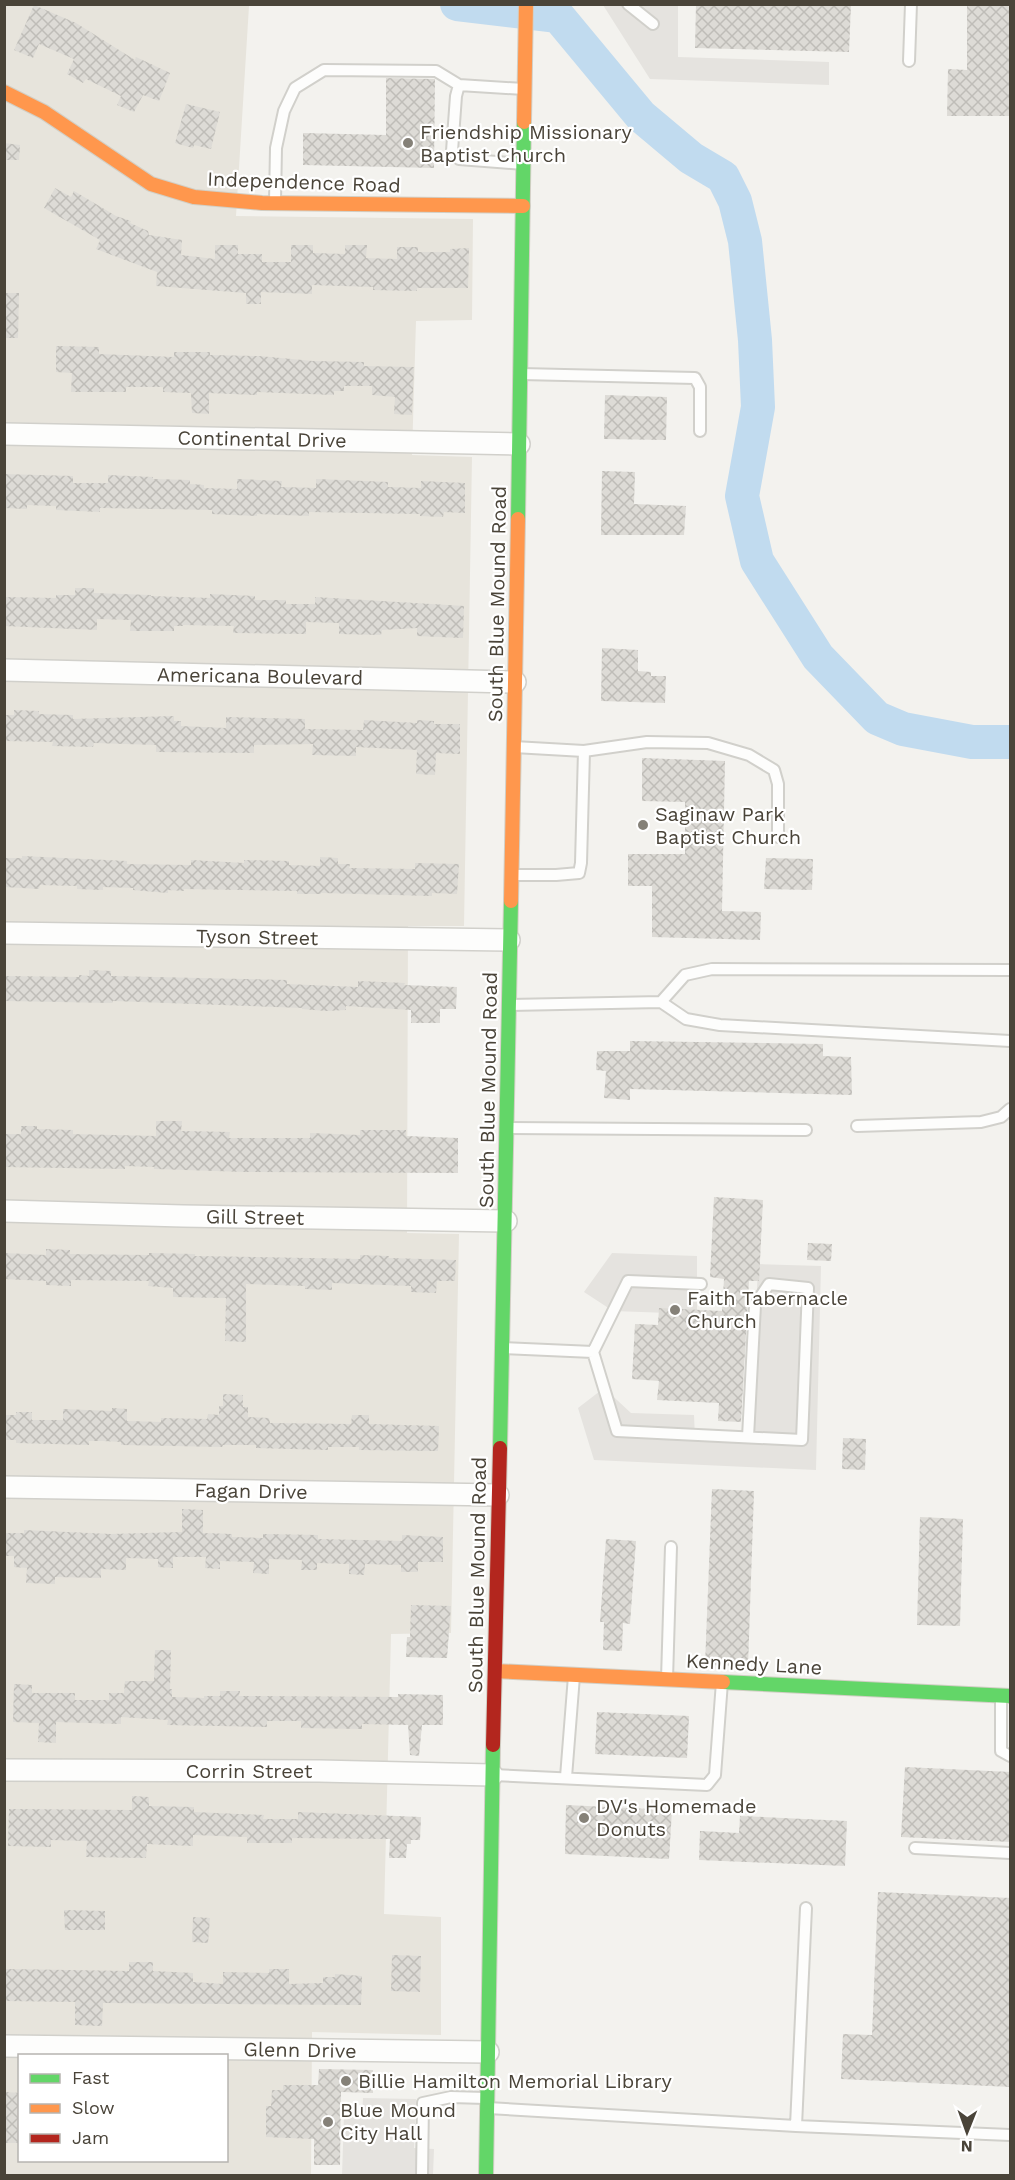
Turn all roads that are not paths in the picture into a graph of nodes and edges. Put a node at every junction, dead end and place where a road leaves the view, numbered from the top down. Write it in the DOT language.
graph roads {
  1 [pos="526,4"];
  2 [pos="628,4"];
  3 [pos="911,4"];
  4 [pos="653,24"];
  5 [pos="909,61"];
  6 [pos="459,86"];
  7 [pos="525,89"];
  8 [pos="4,92"];
  9 [pos="524,164"];
  10 [pos="275,203"];
  11 [pos="523,206"];
  12 [pos="521,374"];
  13 [pos="700,431"];
  14 [pos="4,434"];
  15 [pos="519,444"];
  16 [pos="4,670"];
  17 [pos="515,682"];
  18 [pos="514,747"];
  19 [pos="584,751"];
  20 [pos="778,837"];
  21 [pos="511,874"];
  22 [pos="4,933"];
  23 [pos="509,940"];
  24 [pos="1011,970"];
  25 [pos="661,1002"];
  26 [pos="509,1005"];
  27 [pos="1011,1041"];
  28 [pos="1011,1109"];
  29 [pos="858,1126"];
  30 [pos="507,1128"];
  31 [pos="806,1130"];
  32 [pos="4,1211"];
  33 [pos="506,1221"];
  34 [pos="701,1284"];
  35 [pos="502,1347"];
  36 [pos="593,1352"];
  37 [pos="748,1437"];
  38 [pos="4,1487"];
  39 [pos="498,1495"];
  40 [pos="671,1547"];
  41 [pos="495,1671"];
  42 [pos="574,1674"];
  43 [pos="667,1679"];
  44 [pos="722,1682"];
  45 [pos="1006,1696"];
  46 [pos="1011,1756"];
  47 [pos="4,1770"];
  48 [pos="492,1774"];
  49 [pos="566,1777"];
  50 [pos="915,1848"];
  51 [pos="1011,1852"];
  52 [pos="806,1908"];
  53 [pos="4,2046"];
  54 [pos="488,2052"];
  55 [pos="487,2103"];
  56 [pos="796,2126"];
  57 [pos="1011,2135"];
  58 [pos="422,2175"];
  59 [pos="486,2175"];
  1 -- 7 [label="main road, South Blue Mound Road"];
  2 -- 4 [label="lane"];
  3 -- 5 [label="lane"];
  6 -- 7 [label="lane"];
  6 -- 9 [label="lane"];
  6 -- 10 [label="lane"];
  7 -- 9 [label="main road, South Blue Mound Road"];
  8 -- 10 [label="main road, Independence Road"];
  9 -- 11 [label="main road, South Blue Mound Road"];
  10 -- 11 [label="main road, Independence Road"];
  11 -- 12 [label="main road, South Blue Mound Road"];
  12 -- 13 [label="lane"];
  12 -- 15 [label="main road, South Blue Mound Road"];
  14 -- 15 [label="street, Continental Drive"];
  15 -- 17 [label="main road, South Blue Mound Road"];
  16 -- 17 [label="street, Americana Boulevard"];
  17 -- 18 [label="main road, South Blue Mound Road"];
  18 -- 19 [label="lane"];
  18 -- 21 [label="main road, South Blue Mound Road"];
  19 -- 20 [label="lane"];
  19 -- 21 [label="lane"];
  21 -- 23 [label="main road, South Blue Mound Road"];
  22 -- 23 [label="street, Tyson Street"];
  23 -- 26 [label="main road, South Blue Mound Road"];
  24 -- 25 [label="lane"];
  25 -- 26 [label="lane"];
  25 -- 27 [label="lane"];
  26 -- 30 [label="main road, South Blue Mound Road"];
  28 -- 29 [label="lane"];
  30 -- 31 [label="lane"];
  30 -- 33 [label="main road, South Blue Mound Road"];
  32 -- 33 [label="street, Gill Street"];
  33 -- 35 [label="main road, South Blue Mound Road"];
  34 -- 36 [label="lane"];
  35 -- 36 [label="lane"];
  35 -- 39 [label="main road, South Blue Mound Road"];
  36 -- 37 [label="lane"];
  37 -- 37 [label="lane"];
  38 -- 39 [label="street, Fagan Drive"];
  39 -- 41 [label="main road, South Blue Mound Road"];
  40 -- 43 [label="lane"];
  41 -- 42 [label="main road, Kennedy Lane"];
  41 -- 48 [label="main road, South Blue Mound Road"];
  42 -- 43 [label="main road, Kennedy Lane"];
  42 -- 49 [label="lane"];
  43 -- 44 [label="main road, Kennedy Lane"];
  44 -- 45 [label="main road, Kennedy Lane"];
  44 -- 49 [label="lane"];
  45 -- 46 [label="lane"];
  47 -- 48 [label="street, Corrin Street"];
  48 -- 49 [label="lane"];
  48 -- 54 [label="main road, South Blue Mound Road"];
  50 -- 51 [label="lane"];
  52 -- 56 [label="lane"];
  53 -- 54 [label="street, Glenn Drive"];
  54 -- 55 [label="main road, South Blue Mound Road"];
  55 -- 56 [label="lane"];
  55 -- 58 [label="lane"];
  55 -- 59 [label="main road, South Blue Mound Road"];
  56 -- 57 [label="lane"];
}
